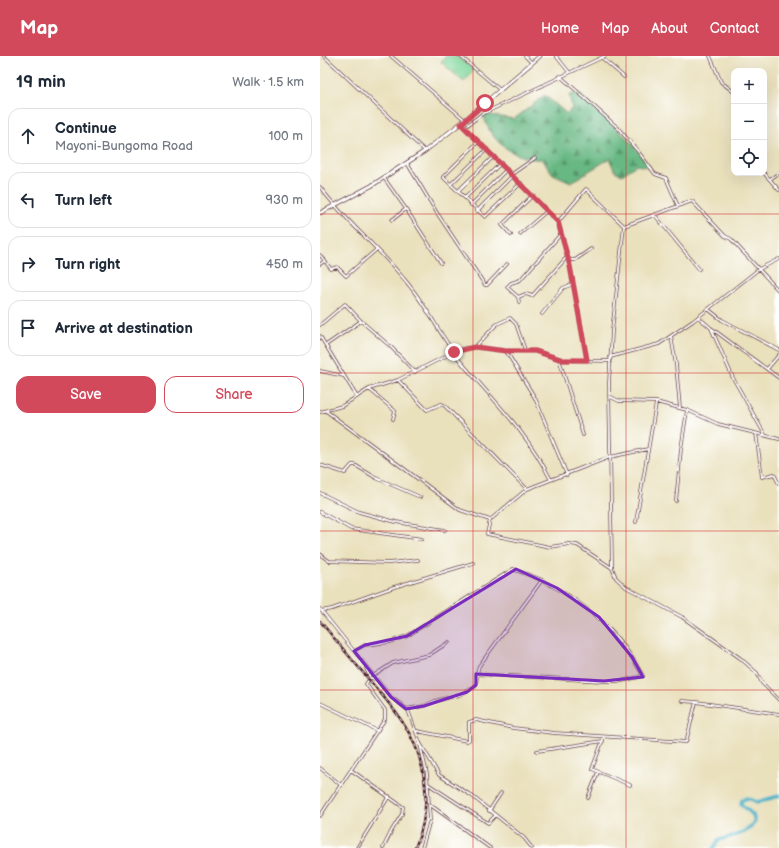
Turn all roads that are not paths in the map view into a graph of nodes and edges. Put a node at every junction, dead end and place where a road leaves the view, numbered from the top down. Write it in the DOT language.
graph roads {
  1 [pos="324,56"];
  2 [pos="391,56"];
  3 [pos="460,56"];
  4 [pos="525,56"];
  5 [pos="540,56"];
  6 [pos="556,56"];
  7 [pos="605,56"];
  8 [pos="710,56"];
  9 [pos="602,58"];
  10 [pos="532,63"];
  11 [pos="569,72"];
  12 [pos="560,76"];
  13 [pos="624,77"];
  14 [pos="500,90"];
  15 [pos="731,90"];
  16 [pos="465,120"];
  17 [pos="461,124"];
  18 [pos="465,127"];
  19 [pos="479,141"];
  20 [pos="487,149"];
  21 [pos="426,151"];
  22 [pos="494,156"];
  23 [pos="535,158"];
  24 [pos="407,163"];
  25 [pos="501,163"];
  26 [pos="507,169"];
  27 [pos="779,173"];
  28 [pos="512,175"];
  29 [pos="767,176"];
  30 [pos="384,178"];
  31 [pos="770,179"];
  32 [pos="520,183"];
  33 [pos="451,184"];
  34 [pos="320,188"];
  35 [pos="779,190"];
  36 [pos="458,191"];
  37 [pos="533,195"];
  38 [pos="465,198"];
  39 [pos="471,204"];
  40 [pos="334,206"];
  41 [pos="678,206"];
  42 [pos="406,209"];
  43 [pos="547,210"];
  44 [pos="477,211"];
  45 [pos="320,213"];
  46 [pos="654,214"];
  47 [pos="392,220"];
  48 [pos="558,222"];
  49 [pos="624,226"];
  50 [pos="520,234"];
  51 [pos="511,235"];
  52 [pos="560,235"];
  53 [pos="377,249"];
  54 [pos="591,249"];
  55 [pos="320,255"];
  56 [pos="568,258"];
  57 [pos="779,258"];
  58 [pos="325,261"];
  59 [pos="441,263"];
  60 [pos="320,264"];
  61 [pos="507,264"];
  62 [pos="698,269"];
  63 [pos="759,269"];
  64 [pos="573,284"];
  65 [pos="779,291"];
  66 [pos="518,297"];
  67 [pos="519,302"];
  68 [pos="708,309"];
  69 [pos="542,314"];
  70 [pos="698,317"];
  71 [pos="361,321"];
  72 [pos="320,325"];
  73 [pos="711,328"];
  74 [pos="320,336"];
  75 [pos="671,336"];
  76 [pos="326,345"];
  77 [pos="475,347"];
  78 [pos="526,350"];
  79 [pos="779,350"];
  80 [pos="506,351"];
  81 [pos="454,352"];
  82 [pos="779,355"];
  83 [pos="610,357"];
  84 [pos="560,359"];
  85 [pos="587,360"];
  86 [pos="610,360"];
  87 [pos="767,369"];
  88 [pos="320,371"];
  89 [pos="415,372"];
  90 [pos="345,376"];
  91 [pos="779,378"];
  92 [pos="398,380"];
  93 [pos="369,389"];
  94 [pos="609,396"];
  95 [pos="357,397"];
  96 [pos="656,402"];
  97 [pos="680,408"];
  98 [pos="687,410"];
  99 [pos="326,411"];
  100 [pos="320,412"];
  101 [pos="394,419"];
  102 [pos="756,432"];
  103 [pos="583,435"];
  104 [pos="765,435"];
  105 [pos="779,440"];
  106 [pos="648,449"];
  107 [pos="610,457"];
  108 [pos="320,465"];
  109 [pos="567,475"];
  110 [pos="551,480"];
  111 [pos="779,484"];
  112 [pos="527,489"];
  113 [pos="320,493"];
  114 [pos="420,497"];
  115 [pos="676,501"];
  116 [pos="320,512"];
  117 [pos="490,520"];
  118 [pos="636,522"];
  119 [pos="445,530"];
  120 [pos="422,539"];
  121 [pos="320,554"];
  122 [pos="418,560"];
  123 [pos="473,563"];
  124 [pos="612,568"];
  125 [pos="542,580"];
  126 [pos="321,610"];
  127 [pos="449,642"];
  128 [pos="354,651"];
  129 [pos="366,666"];
  130 [pos="476,674"];
  131 [pos="373,676"];
  132 [pos="370,678"];
  133 [pos="376,680"];
  134 [pos="779,700"];
  135 [pos="682,701"];
  136 [pos="696,702"];
  137 [pos="320,703"];
  138 [pos="406,708"];
  139 [pos="779,714"];
  140 [pos="378,730"];
  141 [pos="417,731"];
  142 [pos="604,737"];
  143 [pos="603,741"];
  144 [pos="420,743"];
  145 [pos="537,751"];
  146 [pos="320,768"];
  147 [pos="351,770"];
  148 [pos="598,772"];
  149 [pos="428,784"];
  150 [pos="341,785"];
  151 [pos="630,785"];
  152 [pos="501,793"];
  153 [pos="389,796"];
  154 [pos="588,798"];
  155 [pos="429,804"];
  156 [pos="489,811"];
  157 [pos="320,816"];
  158 [pos="495,816"];
  159 [pos="422,847"];
  160 [pos="357,848"];
  161 [pos="383,848"];
  162 [pos="425,848"];
  163 [pos="490,848"];
  164 [pos="532,848"];
  1 -- 21 [label="street"];
  2 -- 16 [label="street"];
  3 -- 14 [label="street"];
  4 -- 10 [label="street"];
  5 -- 10 [label="main road"];
  6 -- 11 [label="street"];
  7 -- 9 [label="street"];
  8 -- 15 [label="street"];
  9 -- 11 [label="street"];
  9 -- 13 [label="street"];
  10 -- 14 [label="main road"];
  11 -- 12 [label="street"];
  12 -- 18 [label="street"];
  12 -- 41 [label="street"];
  14 -- 16 [label="main road"];
  16 -- 17 [label="main road"];
  17 -- 18 [label="street"];
  17 -- 21 [label="main road"];
  18 -- 19 [label="street"];
  19 -- 20 [label="street"];
  19 -- 33 [label="street"];
  20 -- 22 [label="street"];
  20 -- 33 [label="street"];
  21 -- 24 [label="main road"];
  22 -- 25 [label="street"];
  22 -- 36 [label="street"];
  23 -- 28 [label="street"];
  24 -- 30 [label="main road"];
  24 -- 61 [label="street"];
  25 -- 26 [label="street"];
  25 -- 38 [label="street"];
  26 -- 28 [label="street"];
  26 -- 39 [label="street"];
  27 -- 31 [label="street"];
  28 -- 32 [label="street"];
  28 -- 44 [label="street"];
  29 -- 31 [label="street"];
  30 -- 40 [label="main road"];
  30 -- 42 [label="street"];
  31 -- 35 [label="street"];
  32 -- 37 [label="street"];
  32 -- 44 [label="street"];
  33 -- 36 [label="street"];
  34 -- 40 [label="street"];
  36 -- 38 [label="street"];
  37 -- 43 [label="street"];
  37 -- 51 [label="street"];
  38 -- 39 [label="street"];
  39 -- 44 [label="street"];
  40 -- 45 [label="main road"];
  40 -- 53 [label="street"];
  41 -- 46 [label="street"];
  41 -- 63 [label="street"];
  42 -- 47 [label="street"];
  42 -- 59 [label="street"];
  43 -- 48 [label="street"];
  43 -- 50 [label="street"];
  46 -- 49 [label="street"];
  46 -- 62 [label="street"];
  48 -- 49 [label="street"];
  48 -- 52 [label="street"];
  49 -- 83 [label="street"];
  52 -- 56 [label="street"];
  52 -- 66 [label="street"];
  53 -- 58 [label="street"];
  53 -- 81 [label="street"];
  54 -- 56 [label="street"];
  55 -- 58 [label="street"];
  56 -- 64 [label="street"];
  56 -- 66 [label="street"];
  57 -- 63 [label="street"];
  58 -- 60 [label="street"];
  63 -- 65 [label="street"];
  63 -- 68 [label="street"];
  64 -- 69 [label="street"];
  64 -- 85 [label="street"];
  66 -- 67 [label="street"];
  68 -- 70 [label="street"];
  68 -- 79 [label="street"];
  70 -- 73 [label="street"];
  70 -- 75 [label="street"];
  71 -- 72 [label="street"];
  71 -- 76 [label="street"];
  71 -- 89 [label="street"];
  73 -- 87 [label="street"];
  73 -- 104 [label="street"];
  74 -- 76 [label="street"];
  75 -- 83 [label="street"];
  75 -- 97 [label="street"];
  76 -- 90 [label="street"];
  77 -- 78 [label="street"];
  77 -- 80 [label="street"];
  77 -- 81 [label="street"];
  78 -- 80 [label="street"];
  78 -- 84 [label="street"];
  80 -- 109 [label="street"];
  81 -- 89 [label="street"];
  81 -- 110 [label="street"];
  82 -- 87 [label="street"];
  83 -- 86 [label="street"];
  84 -- 85 [label="street"];
  84 -- 103 [label="street"];
  85 -- 86 [label="street"];
  86 -- 94 [label="street"];
  87 -- 91 [label="street"];
  88 -- 90 [label="street"];
  89 -- 92 [label="street"];
  90 -- 95 [label="street"];
  92 -- 93 [label="street"];
  92 -- 112 [label="street"];
  93 -- 95 [label="street"];
  93 -- 101 [label="street"];
  94 -- 96 [label="street"];
  94 -- 107 [label="street"];
  95 -- 99 [label="street"];
  96 -- 97 [label="street"];
  96 -- 106 [label="street"];
  97 -- 98 [label="street"];
  98 -- 102 [label="street"];
  98 -- 115 [label="street"];
  99 -- 100 [label="street"];
  99 -- 117 [label="street"];
  102 -- 104 [label="street"];
  102 -- 111 [label="street"];
  104 -- 105 [label="street"];
  106 -- 107 [label="street"];
  106 -- 118 [label="street"];
  107 -- 109 [label="street"];
  107 -- 124 [label="street"];
  108 -- 114 [label="street"];
  109 -- 110 [label="street"];
  110 -- 112 [label="street"];
  112 -- 117 [label="street"];
  113 -- 119 [label="street"];
  116 -- 120 [label="street"];
  117 -- 124 [label="street"];
  121 -- 122 [label="street"];
  123 -- 126 [label="street"];
  124 -- 134 [label="street"];
  125 -- 128 [label="street"];
  125 -- 130 [label="street"];
  125 -- 130 [label="street"];
  126 -- 128 [label="street"];
  127 -- 131 [label="street"];
  128 -- 129 [label="street"];
  129 -- 131 [label="street"];
  129 -- 132 [label="street"];
  130 -- 138 [label="street"];
  131 -- 133 [label="street"];
  132 -- 133 [label="street"];
  132 -- 140 [label="street"];
  133 -- 138 [label="street"];
  135 -- 136 [label="street"];
  136 -- 139 [label="street"];
  136 -- 142 [label="street"];
  137 -- 140 [label="street"];
  138 -- 141 [label="street"];
  140 -- 147 [label="street"];
  141 -- 142 [label="street"];
  141 -- 144 [label="street"];
  142 -- 143 [label="street"];
  143 -- 145 [label="street"];
  143 -- 148 [label="street"];
  144 -- 149 [label="street"];
  144 -- 156 [label="street"];
  146 -- 150 [label="street"];
  147 -- 150 [label="street"];
  147 -- 153 [label="street"];
  148 -- 151 [label="street"];
  148 -- 154 [label="street"];
  149 -- 155 [label="street"];
  149 -- 158 [label="street"];
  150 -- 157 [label="street"];
  152 -- 156 [label="street"];
  153 -- 160 [label="street"];
  153 -- 161 [label="street"];
  155 -- 159 [label="street"];
  155 -- 163 [label="street"];
  156 -- 158 [label="street"];
  158 -- 164 [label="street"];
  159 -- 162 [label="street"];
}
